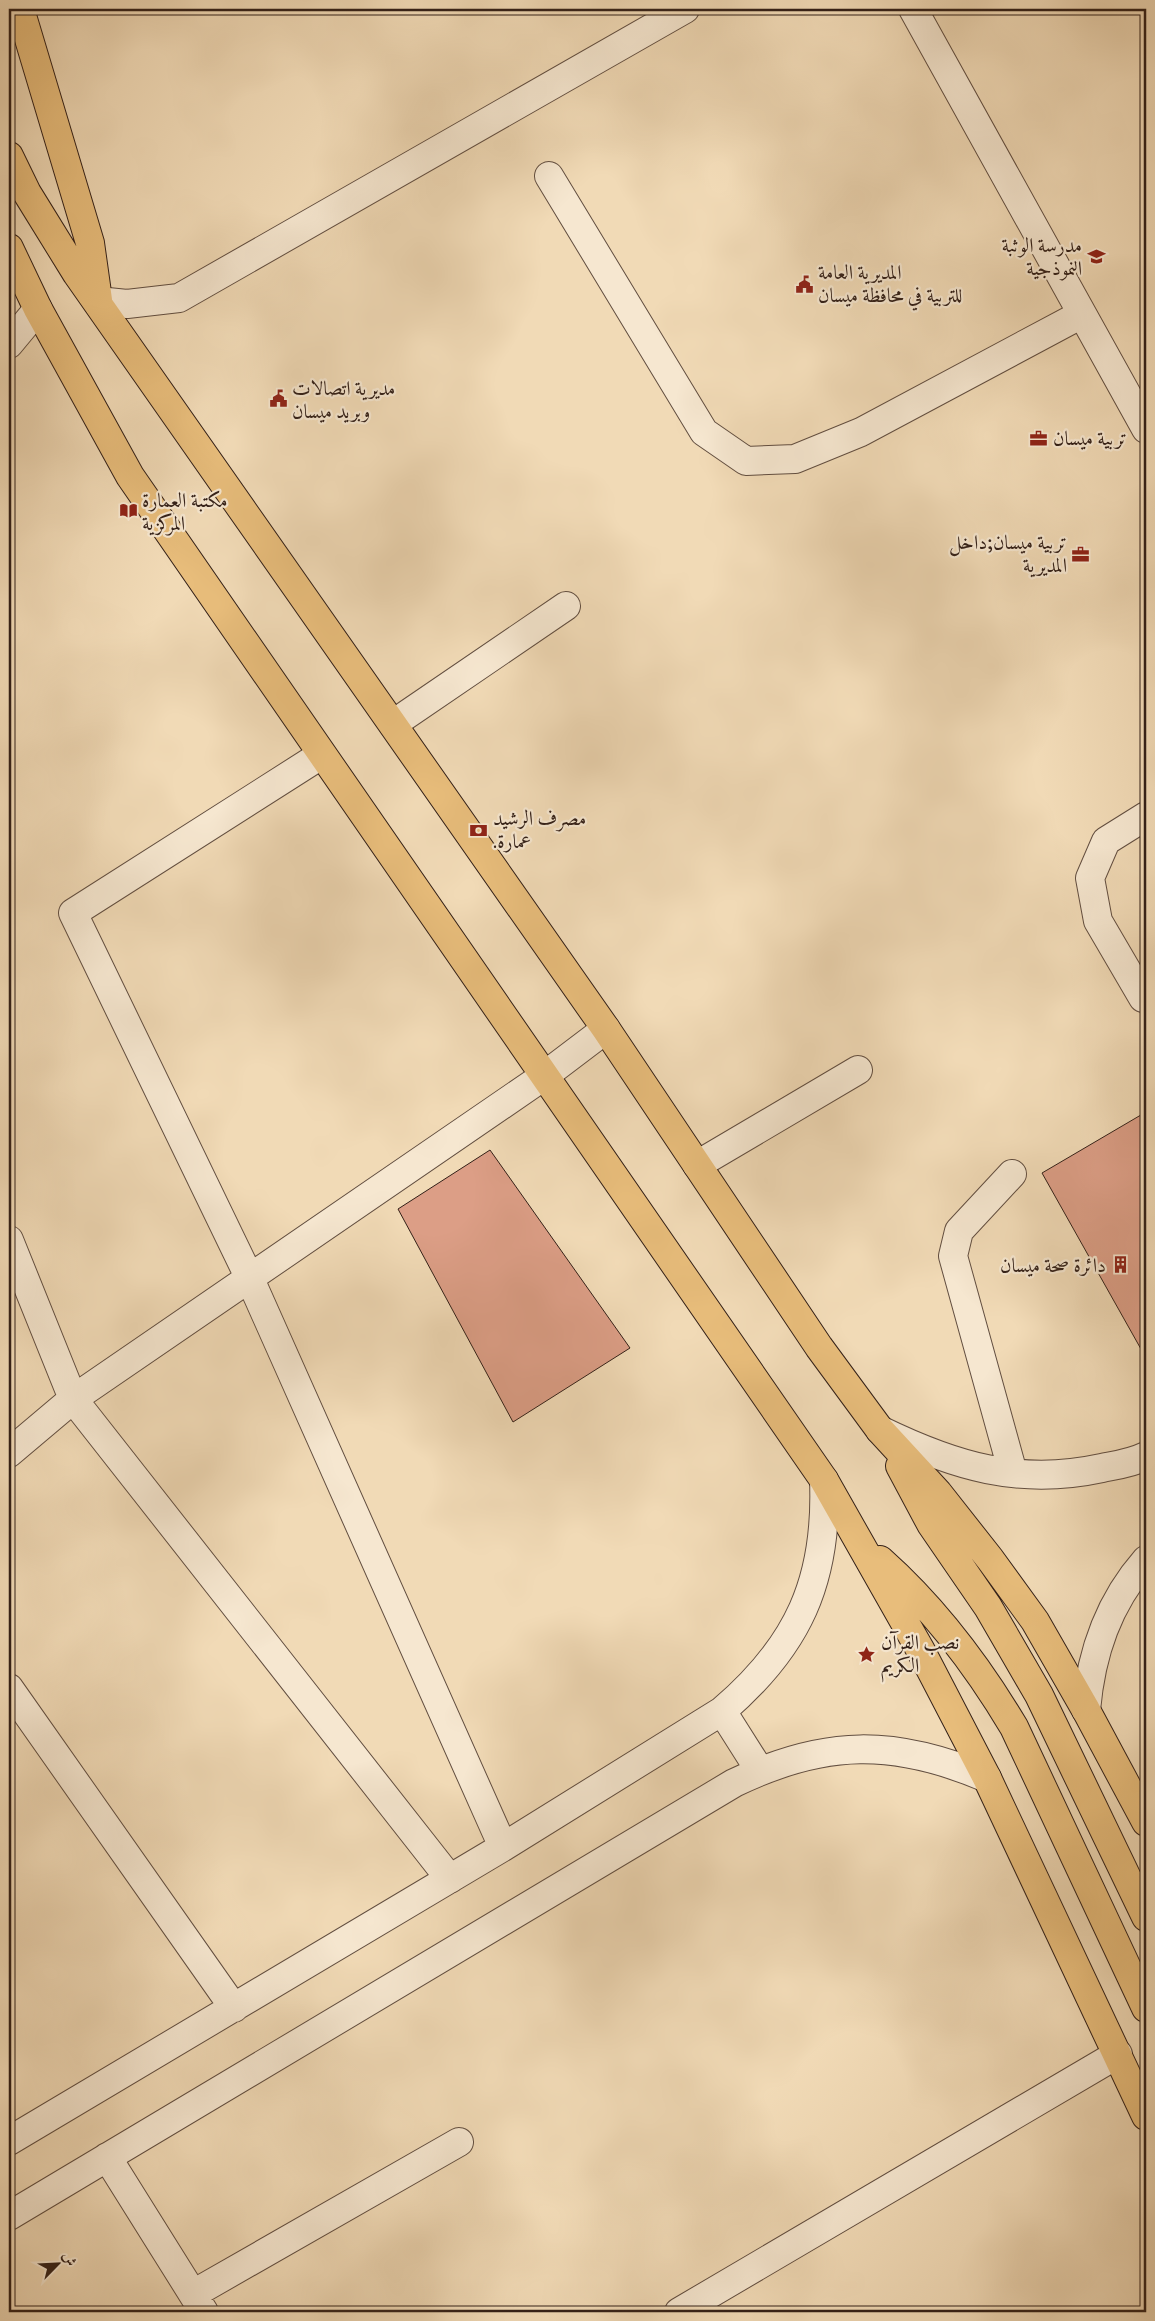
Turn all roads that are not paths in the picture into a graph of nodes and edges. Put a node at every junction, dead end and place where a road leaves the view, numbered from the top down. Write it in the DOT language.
graph roads {
  1 [pos="22,9"];
  2 [pos="685,9"];
  3 [pos="913,9"];
  4 [pos="9,156"];
  5 [pos="549,176"];
  6 [pos="9,248"];
  7 [pos="9,289"];
  8 [pos="98,301"];
  9 [pos="38,309"];
  10 [pos="1082,314"];
  11 [pos="9,344"];
  12 [pos="1146,429"];
  13 [pos="566,606"];
  14 [pos="393,724"];
  15 [pos="321,755"];
  16 [pos="1146,816"];
  17 [pos="1143,998"];
  18 [pos="606,1029"];
  19 [pos="858,1070"];
  20 [pos="544,1076"];
  21 [pos="697,1165"];
  22 [pos="1012,1174"];
  23 [pos="9,1240"];
  24 [pos="250,1279"];
  25 [pos="74,1399"];
  26 [pos="880,1430"];
  27 [pos="9,1454"];
  28 [pos="1143,1465"];
  29 [pos="1013,1473"];
  30 [pos="824,1480"];
  31 [pos="860,1542"];
  32 [pos="1146,1560"];
  33 [pos="9,1688"];
  34 [pos="1086,1710"];
  35 [pos="722,1711"];
  36 [pos="760,1771"];
  37 [pos="987,1778"];
  38 [pos="1146,1822"];
  39 [pos="503,1847"];
  40 [pos="450,1879"];
  41 [pos="1146,1917"];
  42 [pos="234,2008"];
  43 [pos="1146,2008"];
  44 [pos="1118,2054"];
  45 [pos="1146,2116"];
  46 [pos="11,2135"];
  47 [pos="459,2142"];
  48 [pos="107,2157"];
  49 [pos="9,2216"];
  50 [pos="199,2303"];
  51 [pos="679,2312"];
  1 -- 8 [label="main road"];
  2 -- 8 [label="street"];
  3 -- 10 [label="street"];
  4 -- 8 [label="main road"];
  5 -- 10 [label="street"];
  6 -- 9 [label="main road"];
  7 -- 9 [label="main road"];
  8 -- 14 [label="main road"];
  9 -- 11 [label="street"];
  9 -- 15 [label="main road"];
  10 -- 12 [label="street"];
  13 -- 14 [label="street"];
  14 -- 18 [label="main road"];
  15 -- 20 [label="main road"];
  15 -- 24 [label="street"];
  16 -- 17 [label="street"];
  18 -- 20 [label="street"];
  18 -- 21 [label="main road"];
  19 -- 21 [label="street"];
  20 -- 24 [label="street"];
  20 -- 30 [label="main road"];
  21 -- 26 [label="main road"];
  22 -- 29 [label="street"];
  23 -- 25 [label="street"];
  24 -- 25 [label="street"];
  24 -- 39 [label="street"];
  25 -- 27 [label="street"];
  25 -- 40 [label="street"];
  26 -- 29 [label="street"];
  26 -- 34 [label="main road"];
  26 -- 41 [label="main road"];
  28 -- 29 [label="street"];
  30 -- 31 [label="main road"];
  30 -- 35 [label="street"];
  31 -- 37 [label="main road"];
  31 -- 43 [label="main road"];
  32 -- 34 [label="street"];
  33 -- 42 [label="street"];
  34 -- 38 [label="main road"];
  35 -- 36 [label="street"];
  35 -- 39 [label="street"];
  36 -- 37 [label="street"];
  36 -- 48 [label="street"];
  37 -- 44 [label="main road"];
  39 -- 40 [label="street"];
  40 -- 42 [label="street"];
  42 -- 46 [label="street"];
  44 -- 45 [label="main road"];
  44 -- 51 [label="street"];
  47 -- 50 [label="street"];
  48 -- 49 [label="street"];
  48 -- 50 [label="street"];
}
